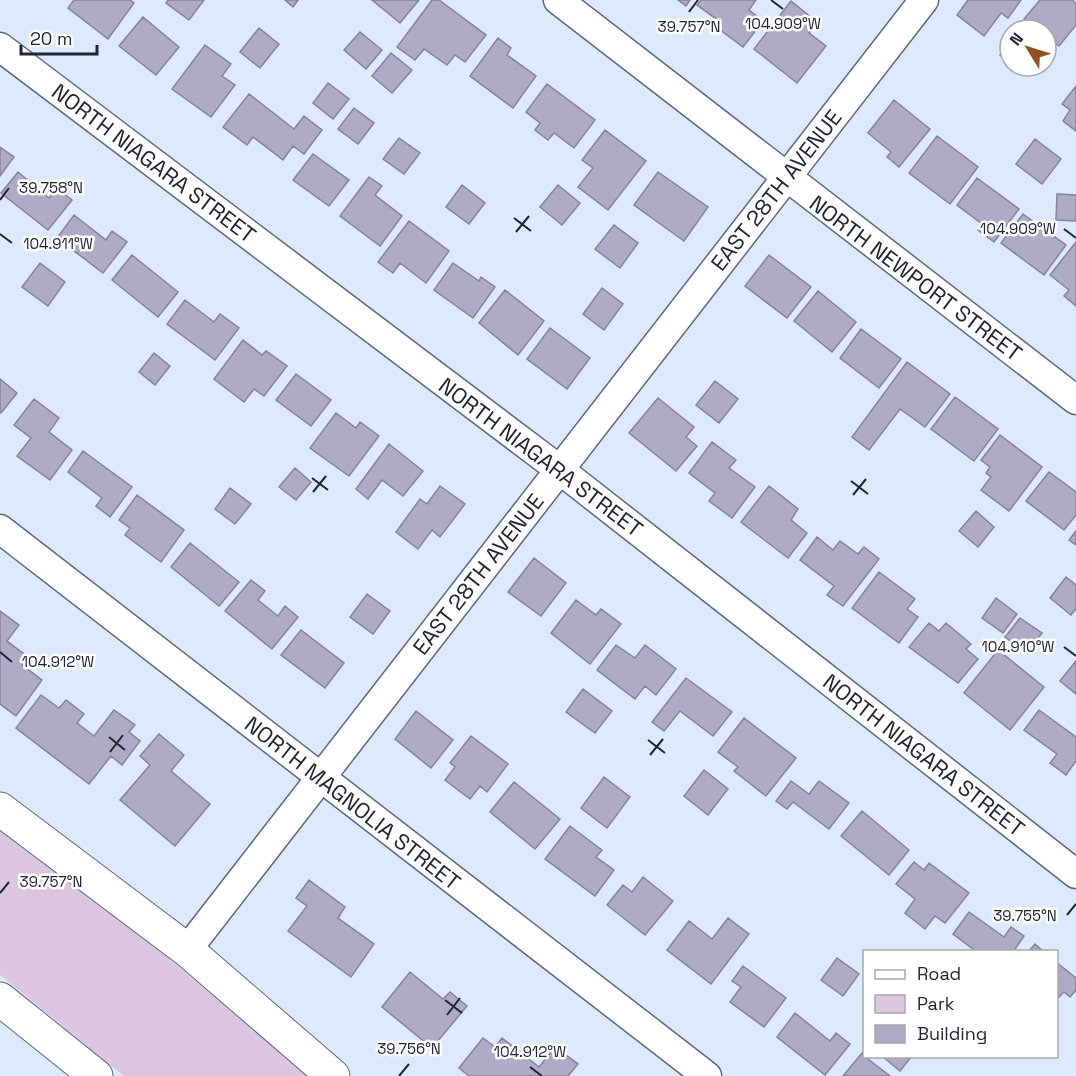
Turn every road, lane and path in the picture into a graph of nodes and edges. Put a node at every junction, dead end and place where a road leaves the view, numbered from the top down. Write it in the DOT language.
graph roads {
  1 [pos="558,0"];
  2 [pos="924,0"];
  3 [pos="0,47"];
  4 [pos="786,178"];
  5 [pos="1076,400"];
  6 [pos="560,470"];
  7 [pos="0,529"];
  8 [pos="320,778"];
  9 [pos="0,809"];
  10 [pos="1076,873"];
  11 [pos="187,950"];
  12 [pos="0,999"];
  13 [pos="90,1074"];
  14 [pos="333,1076"];
  15 [pos="707,1076"];
  1 -- 4 [label="street, NORTH NEWPORT STREET"];
  2 -- 4 [label="street, EAST 28TH AVENUE"];
  3 -- 6 [label="street, NORTH NIAGARA STREET"];
  4 -- 5 [label="street, NORTH NEWPORT STREET"];
  4 -- 6 [label="street, EAST 28TH AVENUE"];
  6 -- 8 [label="street, EAST 28TH AVENUE"];
  6 -- 10 [label="street, NORTH NIAGARA STREET"];
  7 -- 8 [label="street, NORTH MAGNOLIA STREET"];
  8 -- 11 [label="street, EAST 28TH AVENUE"];
  8 -- 15 [label="street, NORTH MAGNOLIA STREET"];
  9 -- 11 [label="main road"];
  11 -- 14 [label="main road"];
  12 -- 13 [label="main road"];
}
